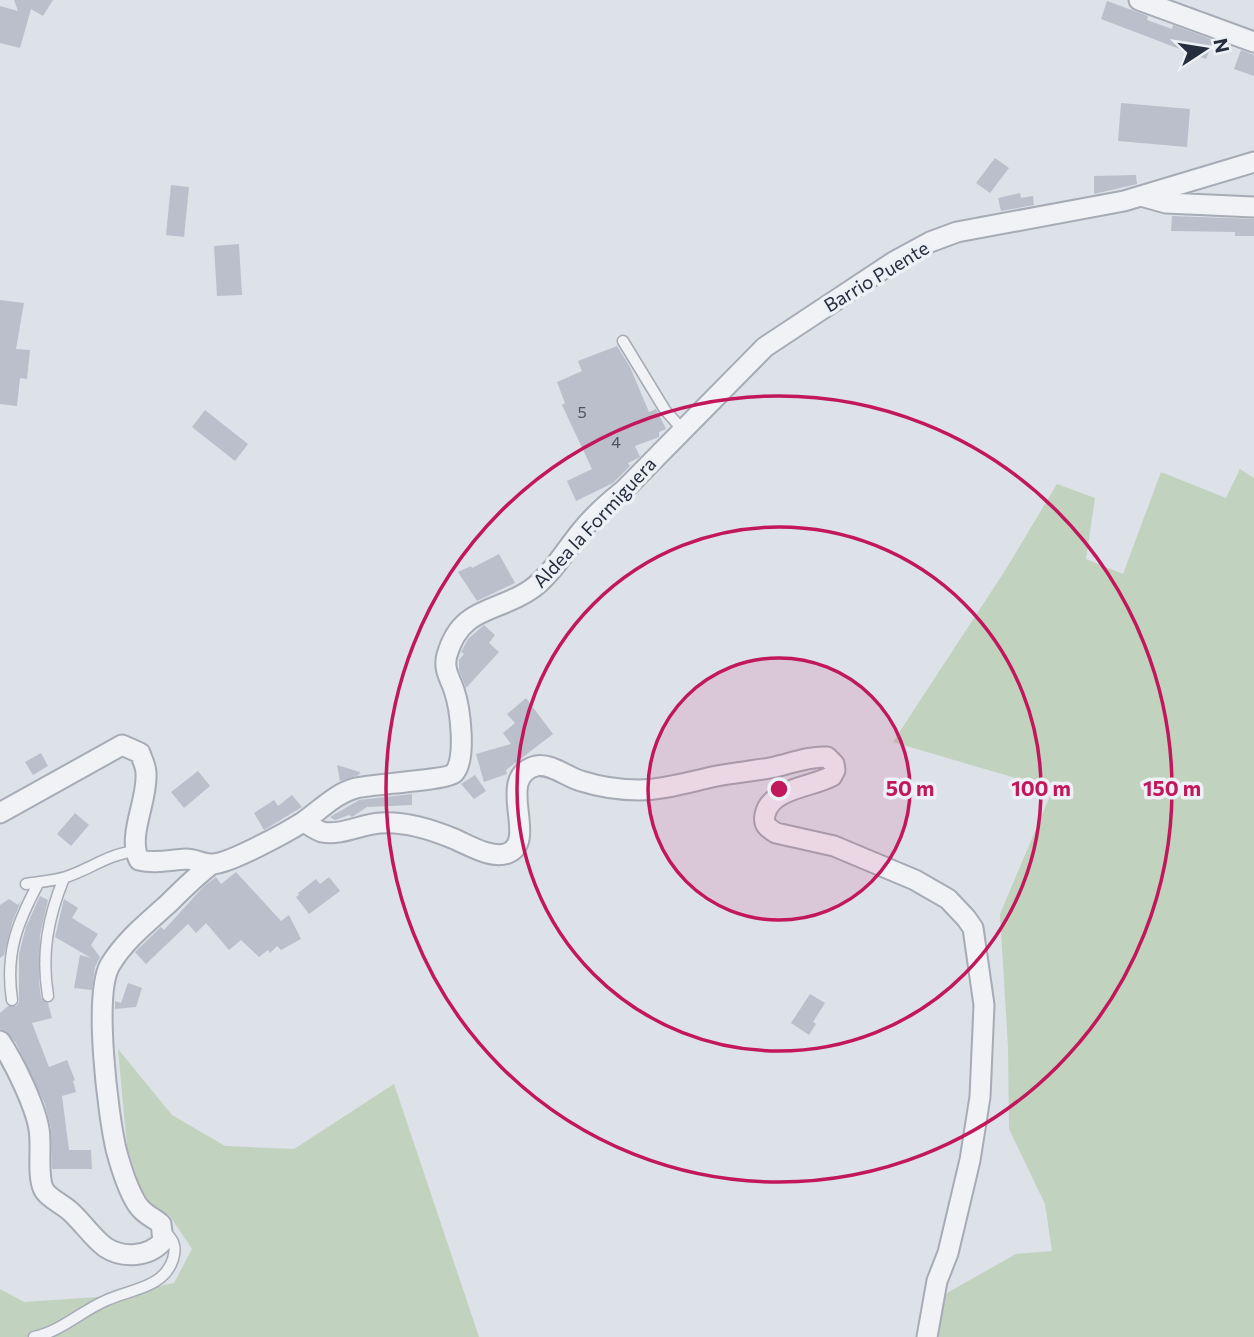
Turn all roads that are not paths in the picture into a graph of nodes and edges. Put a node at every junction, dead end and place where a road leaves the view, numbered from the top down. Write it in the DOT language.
graph roads {
  1 [pos="1139,0"];
  2 [pos="1254,42"];
  3 [pos="1254,162"];
  4 [pos="1141,197"];
  5 [pos="1254,207"];
  6 [pos="622,341"];
  7 [pos="686,426"];
  8 [pos="0,813"];
  9 [pos="303,822"];
  10 [pos="135,850"];
  11 [pos="212,864"];
  12 [pos="64,878"];
  13 [pos="39,882"];
  14 [pos="26,884"];
  15 [pos="48,996"];
  16 [pos="12,1000"];
  17 [pos="0,1041"];
  18 [pos="163,1231"];
  19 [pos="34,1337"];
  20 [pos="927,1337"];
  1 -- 2 [label="street"];
  3 -- 4 [label="street, Barrio Puente"];
  4 -- 5 [label="street, Barrio Puente"];
  4 -- 7 [label="street, Barrio Puente"];
  6 -- 7 [label="lane"];
  7 -- 9 [label="street, Aldea la Formiguera"];
  8 -- 10 [label="street"];
  9 -- 11 [label="street, Aldea la Formiguera"];
  9 -- 20 [label="street"];
  10 -- 11 [label="street, Aldea la Formiguera"];
  10 -- 12 [label="lane"];
  11 -- 18 [label="street, Aldea la Formiguera"];
  12 -- 13 [label="lane"];
  12 -- 15 [label="lane"];
  13 -- 14 [label="lane"];
  13 -- 16 [label="lane"];
  17 -- 18 [label="street"];
  18 -- 19 [label="lane, Aldea la Formiguera"];
}
